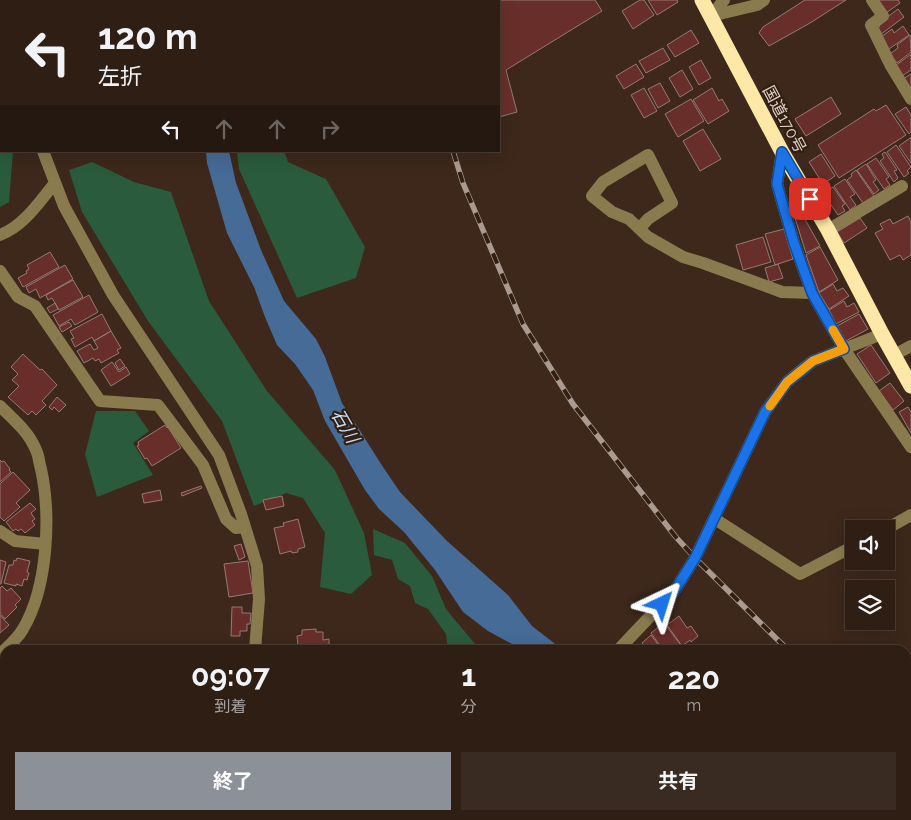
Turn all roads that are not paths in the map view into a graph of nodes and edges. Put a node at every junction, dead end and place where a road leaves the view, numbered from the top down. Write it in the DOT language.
graph roads {
  1 [pos="702,0"];
  2 [pos="724,0"];
  3 [pos="736,0"];
  4 [pos="764,0"];
  5 [pos="872,0"];
  6 [pos="711,16"];
  7 [pos="911,99"];
  8 [pos="43,152"];
  9 [pos="782,152"];
  10 [pos="55,183"];
  11 [pos="902,186"];
  12 [pos="640,228"];
  13 [pos="828,230"];
  14 [pos="0,235"];
  15 [pos="0,271"];
  16 [pos="812,293"];
  17 [pos="882,334"];
  18 [pos="911,346"];
  19 [pos="844,349"];
  20 [pos="894,355"];
  21 [pos="911,386"];
  22 [pos="0,406"];
  23 [pos="911,447"];
  24 [pos="911,516"];
  25 [pos="715,520"];
  26 [pos="895,524"];
  27 [pos="245,528"];
  28 [pos="0,531"];
  29 [pos="45,544"];
  30 [pos="845,551"];
  31 [pos="9,645"];
  32 [pos="255,645"];
  33 [pos="623,645"];
  1 -- 6 [label="highway, 国道170号"];
  2 -- 6 [label="street"];
  3 -- 6 [label="street"];
  4 -- 6 [label="street"];
  5 -- 7 [label="street"];
  6 -- 9 [label="highway, 国道170号"];
  8 -- 10 [label="street"];
  9 -- 13 [label="highway, 国道170号"];
  9 -- 16 [label="street"];
  10 -- 14 [label="street"];
  10 -- 27 [label="street"];
  11 -- 13 [label="street"];
  12 -- 12 [label="street"];
  12 -- 16 [label="street"];
  13 -- 17 [label="highway, 国道170号"];
  15 -- 27 [label="street"];
  16 -- 19 [label="street"];
  17 -- 19 [label="street"];
  17 -- 20 [label="highway, 国道170号"];
  18 -- 20 [label="street"];
  19 -- 23 [label="street"];
  19 -- 25 [label="street"];
  20 -- 21 [label="highway, 国道170号"];
  22 -- 29 [label="street"];
  24 -- 26 [label="street"];
  25 -- 30 [label="street"];
  25 -- 33 [label="street"];
  27 -- 32 [label="street"];
  28 -- 29 [label="street"];
  29 -- 31 [label="street"];
}
